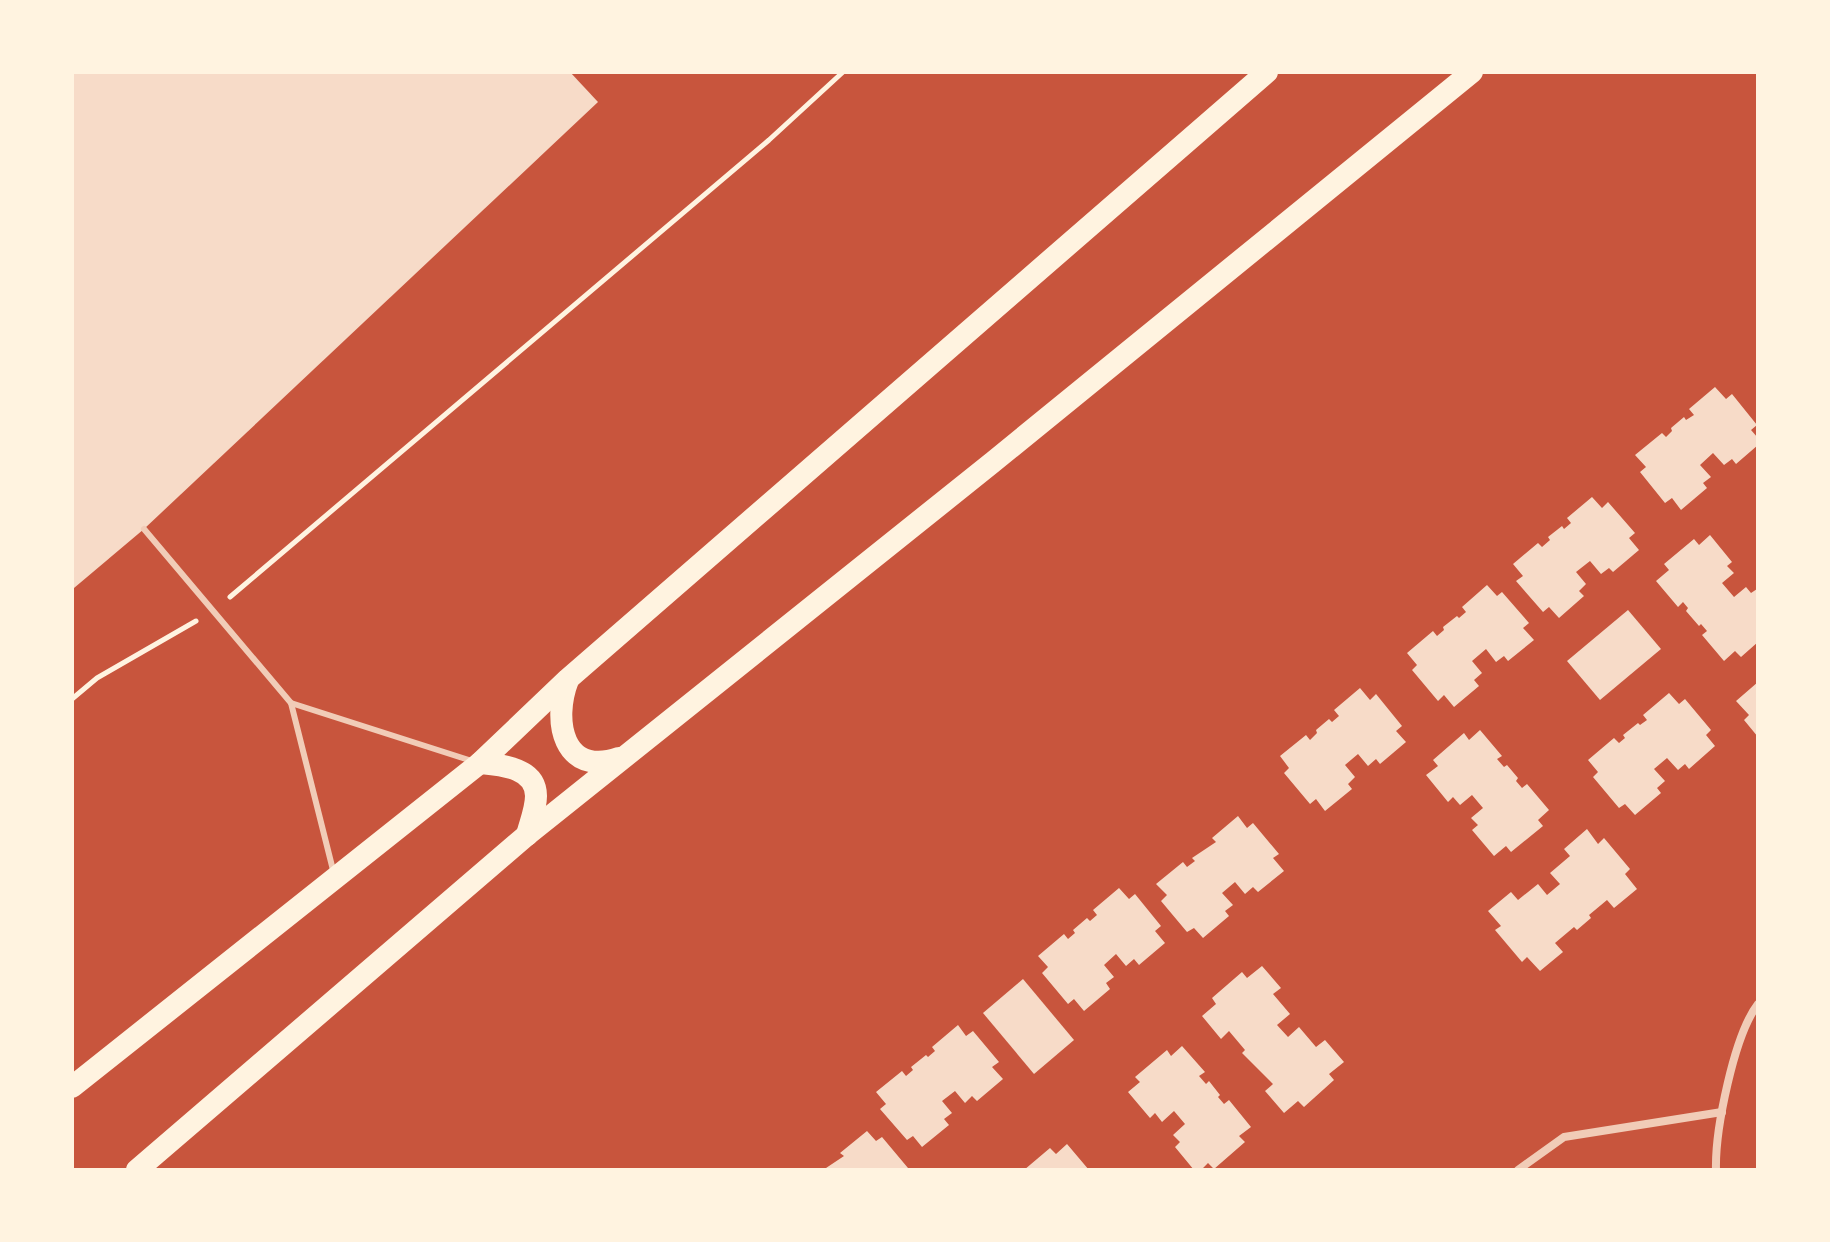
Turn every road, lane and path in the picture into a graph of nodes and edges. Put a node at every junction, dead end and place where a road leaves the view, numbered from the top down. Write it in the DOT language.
graph roads {
  1 [pos="843,72"];
  2 [pos="1267,72"];
  3 [pos="1472,72"];
  4 [pos="144,529"];
  5 [pos="213,611"];
  6 [pos="568,679"];
  7 [pos="72,699"];
  8 [pos="291,703"];
  9 [pos="623,756"];
  10 [pos="480,763"];
  11 [pos="527,835"];
  12 [pos="335,878"];
  13 [pos="1758,1004"];
  14 [pos="72,1087"];
  15 [pos="1722,1112"];
  16 [pos="137,1170"];
  17 [pos="1518,1170"];
  18 [pos="1716,1170"];
  1 -- 5 [label="path"];
  2 -- 6 [label="highway"];
  3 -- 9 [label="highway"];
  4 -- 5 [label="lane"];
  5 -- 7 [label="path"];
  5 -- 8 [label="lane"];
  6 -- 9 [label="highway"];
  6 -- 10 [label="highway"];
  8 -- 10 [label="lane"];
  8 -- 12 [label="lane"];
  9 -- 11 [label="highway"];
  10 -- 11 [label="highway"];
  10 -- 12 [label="highway"];
  11 -- 16 [label="highway"];
  12 -- 14 [label="highway"];
  13 -- 15 [label="street"];
  15 -- 17 [label="street"];
  15 -- 18 [label="street"];
}
